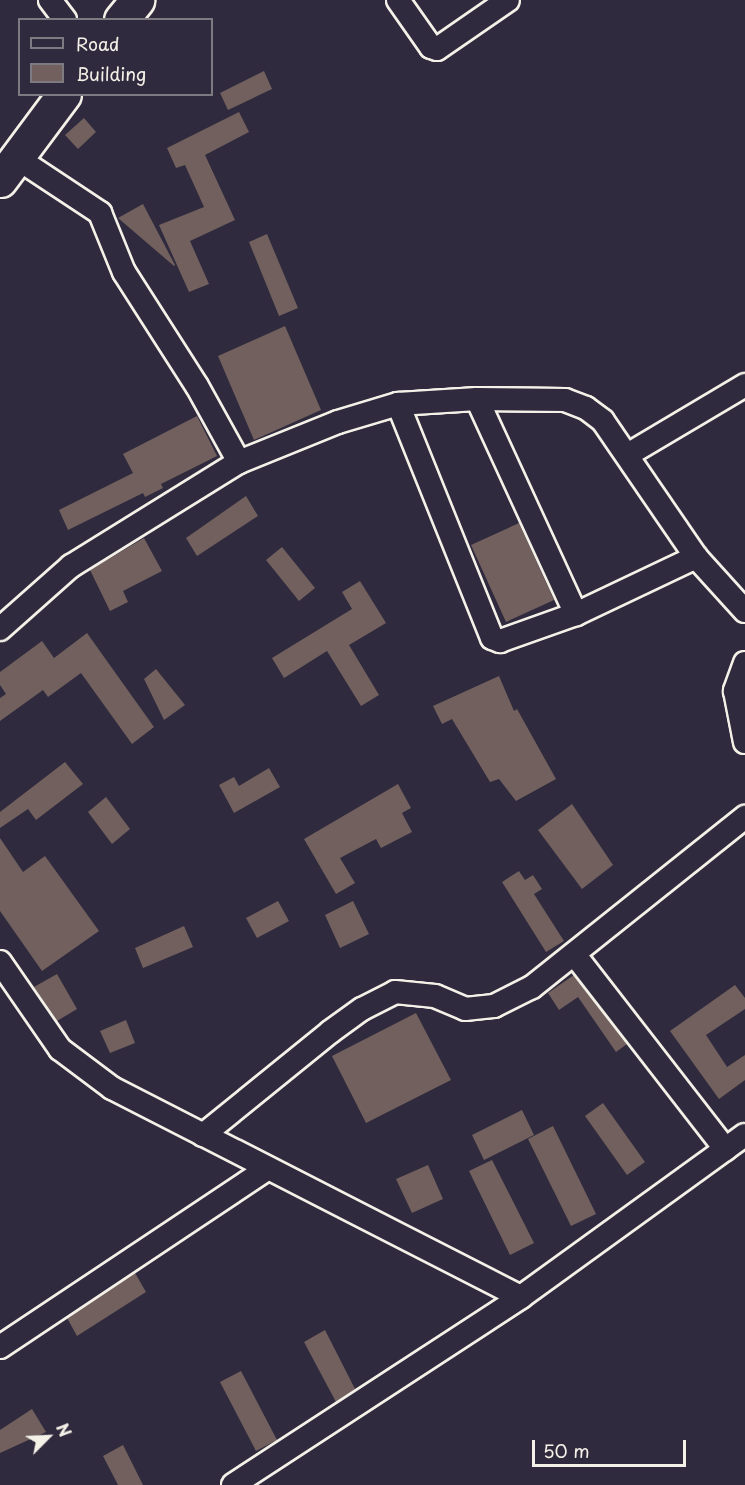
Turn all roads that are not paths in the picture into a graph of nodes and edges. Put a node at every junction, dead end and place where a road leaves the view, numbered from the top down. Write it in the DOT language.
graph roads {
  1 [pos="50,0"];
  2 [pos="136,0"];
  3 [pos="398,0"];
  4 [pos="508,0"];
  5 [pos="64,18"];
  6 [pos="122,18"];
  7 [pos="63,96"];
  8 [pos="9,169"];
  9 [pos="745,385"];
  10 [pos="477,399"];
  11 [pos="398,404"];
  12 [pos="629,454"];
  13 [pos="239,462"];
  14 [pos="696,557"];
  15 [pos="745,611"];
  16 [pos="576,614"];
  17 [pos="0,629"];
  18 [pos="745,663"];
  19 [pos="745,742"];
  20 [pos="745,817"];
  21 [pos="574,954"];
  22 [pos="0,962"];
  23 [pos="203,1135"];
  24 [pos="745,1135"];
  25 [pos="725,1149"];
  26 [pos="268,1168"];
  27 [pos="521,1297"];
  28 [pos="0,1347"];
  29 [pos="233,1485"];
  1 -- 5 [label="street"];
  2 -- 6 [label="street"];
  3 -- 4 [label="street"];
  7 -- 8 [label="street"];
  8 -- 13 [label="street"];
  9 -- 12 [label="street"];
  10 -- 11 [label="street"];
  10 -- 12 [label="street"];
  10 -- 16 [label="street"];
  11 -- 13 [label="street"];
  11 -- 16 [label="street"];
  12 -- 14 [label="street"];
  13 -- 17 [label="street"];
  14 -- 15 [label="street"];
  14 -- 16 [label="street"];
  18 -- 19 [label="street"];
  20 -- 21 [label="street"];
  21 -- 23 [label="street"];
  21 -- 25 [label="street"];
  22 -- 23 [label="street"];
  23 -- 26 [label="street"];
  24 -- 25 [label="street"];
  25 -- 27 [label="street"];
  26 -- 27 [label="street"];
  26 -- 28 [label="street"];
  27 -- 29 [label="street"];
}
